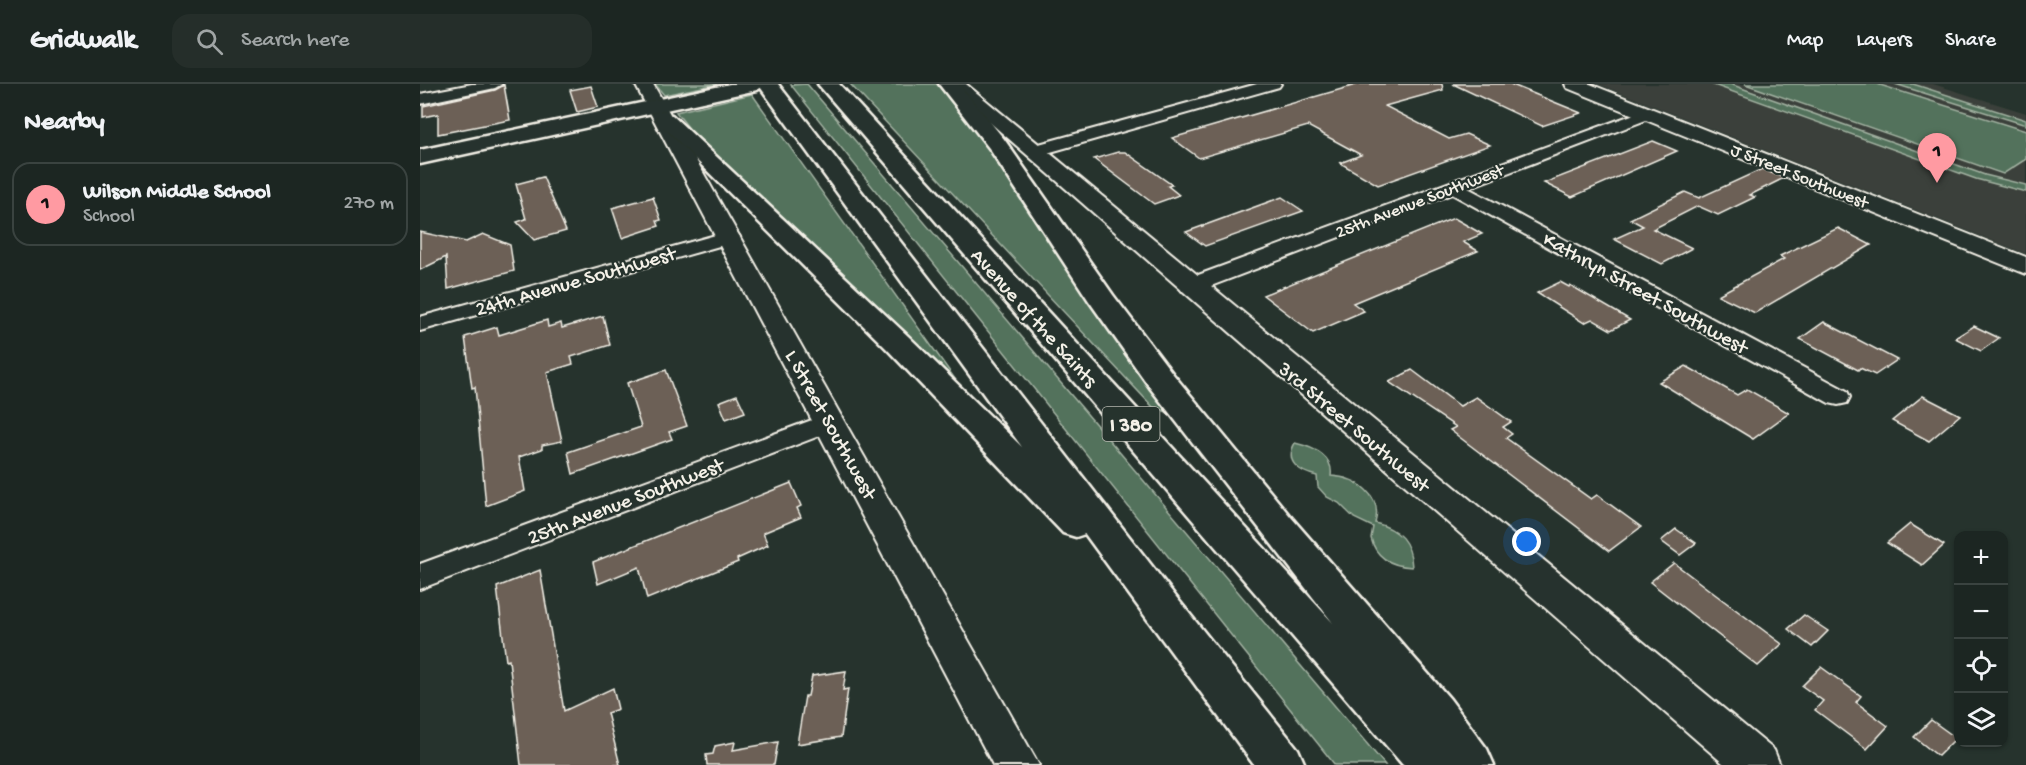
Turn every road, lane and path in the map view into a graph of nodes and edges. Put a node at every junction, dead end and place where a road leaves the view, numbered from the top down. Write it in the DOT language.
graph roads {
  1 [pos="495,84"];
  2 [pos="757,84"];
  3 [pos="768,84"];
  4 [pos="828,84"];
  5 [pos="949,84"];
  6 [pos="955,84"];
  7 [pos="1274,84"];
  8 [pos="1574,84"];
  9 [pos="420,99"];
  10 [pos="655,103"];
  11 [pos="1648,114"];
  12 [pos="1034,151"];
  13 [pos="420,157"];
  14 [pos="1454,188"];
  15 [pos="730,237"];
  16 [pos="2026,266"];
  17 [pos="1190,286"];
  18 [pos="420,324"];
  19 [pos="1838,397"];
  20 [pos="831,422"];
  21 [pos="420,577"];
  22 [pos="1162,609"];
  23 [pos="1017,765"];
  24 [pos="1282,765"];
  25 [pos="1433,765"];
  26 [pos="1471,765"];
  27 [pos="1758,765"];
  1 -- 9 [label="street"];
  2 -- 10 [label="main road"];
  3 -- 22 [label="main road"];
  4 -- 25 [label="main road, Avenue of the Saints / I 380"];
  5 -- 26 [label="main road"];
  6 -- 12 [label="street, 3rd Street Southwest"];
  7 -- 12 [label="street"];
  8 -- 11 [label="street, J Street Southwest"];
  10 -- 13 [label="main road"];
  10 -- 15 [label="street, L Street Southwest"];
  10 -- 22 [label="main road"];
  11 -- 14 [label="street, 25th Avenue Southwest"];
  11 -- 16 [label="street, J Street Southwest"];
  12 -- 17 [label="street, 3rd Street Southwest"];
  14 -- 17 [label="street, 25th Avenue Southwest"];
  14 -- 19 [label="street, Kathryn Street Southwest"];
  15 -- 18 [label="street, 24th Avenue Southwest"];
  15 -- 20 [label="street, L Street Southwest"];
  17 -- 27 [label="street, 3rd Street Southwest"];
  20 -- 21 [label="street, 25th Avenue Southwest"];
  20 -- 23 [label="street, L Street Southwest"];
  22 -- 24 [label="main road"];
}
